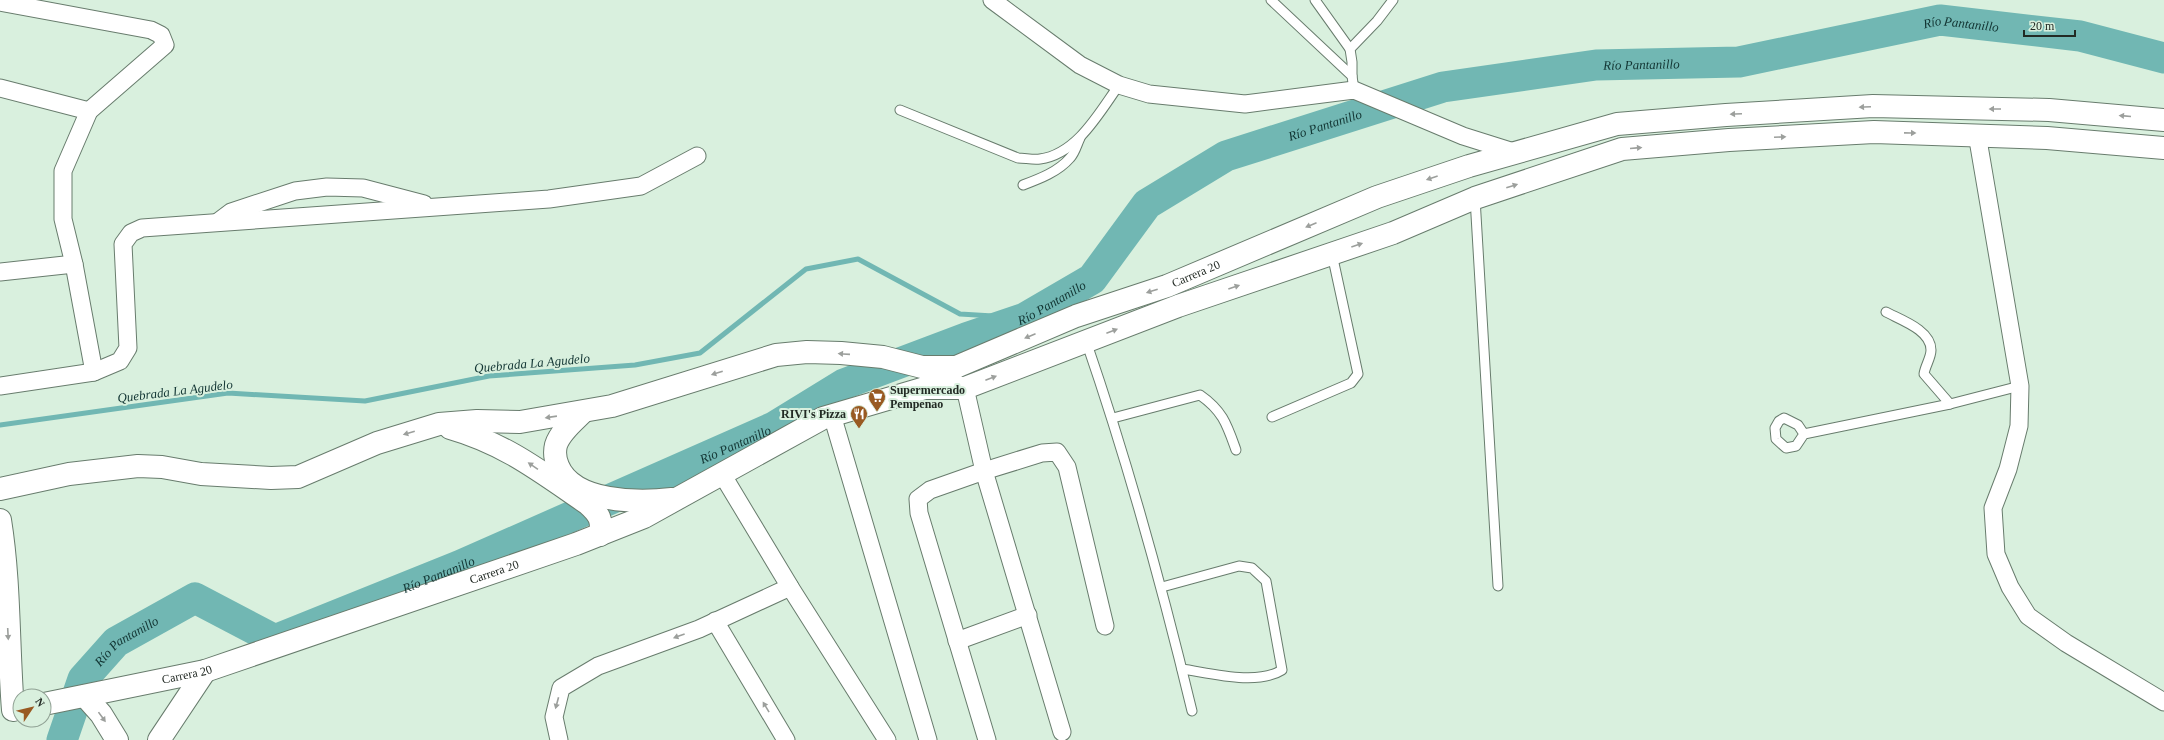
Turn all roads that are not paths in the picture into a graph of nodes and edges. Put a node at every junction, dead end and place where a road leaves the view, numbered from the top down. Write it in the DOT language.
graph roads {
  1 [pos="992,0"];
  2 [pos="1271,0"];
  3 [pos="1314,0"];
  4 [pos="1393,0"];
  5 [pos="0,2"];
  6 [pos="1350,49"];
  7 [pos="1119,86"];
  8 [pos="1357,87"];
  9 [pos="0,88"];
  10 [pos="900,110"];
  11 [pos="89,111"];
  12 [pos="2164,120"];
  13 [pos="1977,134"];
  14 [pos="1081,137"];
  15 [pos="2164,148"];
  16 [pos="1517,153"];
  17 [pos="697,156"];
  18 [pos="1023,185"];
  19 [pos="1475,198"];
  20 [pos="438,207"];
  21 [pos="215,223"];
  22 [pos="1332,254"];
  23 [pos="74,264"];
  24 [pos="0,272"];
  25 [pos="1886,312"];
  26 [pos="1086,341"];
  27 [pos="956,367"];
  28 [pos="94,372"];
  29 [pos="0,386"];
  30 [pos="2020,386"];
  31 [pos="925,388"];
  32 [pos="965,388"];
  33 [pos="1950,404"];
  34 [pos="583,412"];
  35 [pos="832,415"];
  36 [pos="1272,417"];
  37 [pos="1113,418"];
  38 [pos="439,424"];
  39 [pos="1804,434"];
  40 [pos="1236,450"];
  41 [pos="984,471"];
  42 [pos="722,474"];
  43 [pos="0,489"];
  44 [pos="677,499"];
  45 [pos="604,500"];
  46 [pos="0,520"];
  47 [pos="600,535"];
  48 [pos="1498,586"];
  49 [pos="790,587"];
  50 [pos="1162,587"];
  51 [pos="1028,615"];
  52 [pos="715,621"];
  53 [pos="1106,626"];
  54 [pos="957,641"];
  55 [pos="1182,669"];
  56 [pos="205,670"];
  57 [pos="82,696"];
  58 [pos="2164,702"];
  59 [pos="52,703"];
  60 [pos="11,711"];
  61 [pos="1192,711"];
  62 [pos="1062,732"];
  63 [pos="117,740"];
  64 [pos="158,740"];
  65 [pos="559,740"];
  66 [pos="786,740"];
  67 [pos="888,740"];
  68 [pos="928,740"];
  69 [pos="987,740"];
  1 -- 7 [label="street"];
  2 -- 8 [label="lane"];
  3 -- 6 [label="lane"];
  4 -- 6 [label="lane"];
  5 -- 11 [label="street"];
  6 -- 8 [label="lane"];
  7 -- 8 [label="street"];
  7 -- 14 [label="lane"];
  8 -- 16 [label="street"];
  9 -- 11 [label="street"];
  10 -- 14 [label="lane"];
  11 -- 23 [label="street"];
  12 -- 16 [label="main road, Carrera 20, one-way"];
  13 -- 15 [label="main road, Carrera 20"];
  19 -- 13 [label="main road, Carrera 20, one-way"];
  13 -- 30 [label="street"];
  14 -- 18 [label="lane"];
  16 -- 27 [label="main road, Carrera 20, one-way"];
  17 -- 20 [label="street"];
  22 -- 19 [label="main road, Carrera 20, one-way"];
  19 -- 48 [label="lane"];
  20 -- 21 [label="street"];
  20 -- 21 [label="street"];
  21 -- 28 [label="street"];
  26 -- 22 [label="main road, Carrera 20, one-way"];
  22 -- 36 [label="lane"];
  23 -- 24 [label="street"];
  23 -- 28 [label="street"];
  25 -- 33 [label="lane"];
  32 -- 26 [label="main road, Carrera 20, one-way"];
  26 -- 37 [label="lane"];
  27 -- 31 [label="main road, Carrera 20"];
  27 -- 34 [label="main road, one-way"];
  28 -- 29 [label="street"];
  30 -- 33 [label="lane"];
  30 -- 58 [label="street"];
  31 -- 32 [label="main road, Carrera 20"];
  31 -- 35 [label="main road, Carrera 20"];
  32 -- 41 [label="street"];
  33 -- 39 [label="lane"];
  34 -- 38 [label="main road, one-way"];
  34 -- 45 [label="main road"];
  35 -- 42 [label="main road, Carrera 20"];
  35 -- 68 [label="street"];
  37 -- 40 [label="lane"];
  37 -- 50 [label="lane"];
  38 -- 43 [label="main road, one-way"];
  45 -- 38 [label="main road, one-way"];
  41 -- 51 [label="street"];
  41 -- 53 [label="street"];
  41 -- 54 [label="street"];
  42 -- 44 [label="main road, Carrera 20"];
  42 -- 49 [label="street"];
  44 -- 45 [label="main road"];
  44 -- 47 [label="main road, Carrera 20"];
  45 -- 47 [label="main road"];
  46 -- 60 [label="main road, one-way"];
  47 -- 56 [label="main road, Carrera 20"];
  49 -- 52 [label="street"];
  49 -- 67 [label="street"];
  50 -- 55 [label="lane"];
  50 -- 55 [label="lane"];
  51 -- 54 [label="street"];
  51 -- 62 [label="street"];
  52 -- 65 [label="street, one-way"];
  66 -- 52 [label="street, one-way"];
  54 -- 69 [label="street"];
  55 -- 61 [label="lane"];
  56 -- 57 [label="main road, Carrera 20"];
  56 -- 64 [label="main road"];
  57 -- 59 [label="main road, Carrera 20"];
  57 -- 63 [label="main road, one-way"];
}
